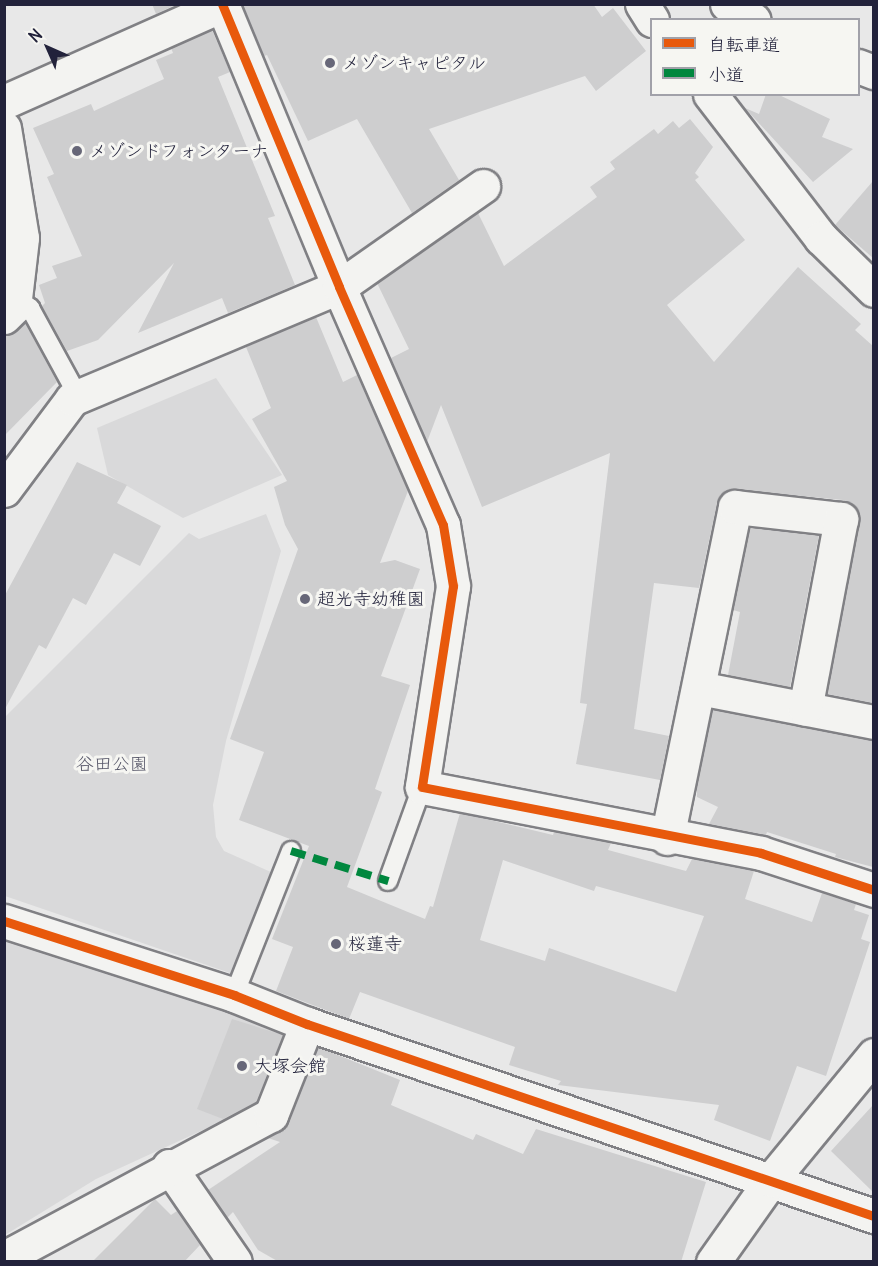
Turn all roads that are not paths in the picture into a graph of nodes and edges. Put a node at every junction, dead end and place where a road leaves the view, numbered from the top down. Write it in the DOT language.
graph roads {
  1 [pos="642,4"];
  2 [pos="727,4"];
  3 [pos="222,5"];
  4 [pos="650,18"];
  5 [pos="751,18"];
  6 [pos="712,96"];
  7 [pos="4,102"];
  8 [pos="4,128"];
  9 [pos="483,186"];
  10 [pos="339,287"];
  11 [pos="873,290"];
  12 [pos="10,307"];
  13 [pos="78,396"];
  14 [pos="4,490"];
  15 [pos="699,688"];
  16 [pos="806,709"];
  17 [pos="873,722"];
  18 [pos="422,787"];
  19 [pos="667,838"];
  20 [pos="291,851"];
  21 [pos="388,881"];
  22 [pos="873,890"];
  23 [pos="4,921"];
  24 [pos="234,995"];
  25 [pos="307,1024"];
  26 [pos="873,1055"];
  27 [pos="169,1166"];
  28 [pos="771,1180"];
  29 [pos="873,1216"];
  30 [pos="4,1258"];
  31 [pos="235,1262"];
  32 [pos="713,1262"];
  1 -- 4 [label="street"];
  2 -- 5 [label="street"];
  3 -- 7 [label="street"];
  3 -- 10 [label="street"];
  6 -- 11 [label="street"];
  8 -- 12 [label="street"];
  9 -- 10 [label="street"];
  10 -- 13 [label="street"];
  10 -- 18 [label="street"];
  12 -- 13 [label="lane"];
  13 -- 14 [label="street"];
  15 -- 16 [label="street"];
  15 -- 16 [label="street"];
  15 -- 19 [label="street"];
  16 -- 17 [label="street"];
  18 -- 19 [label="street"];
  18 -- 21 [label="lane"];
  19 -- 22 [label="street"];
  20 -- 24 [label="lane"];
  23 -- 24 [label="street"];
  24 -- 25 [label="street"];
  25 -- 27 [label="street"];
  25 -- 28 [label="street"];
  26 -- 28 [label="street"];
  27 -- 30 [label="street"];
  27 -- 31 [label="street"];
  28 -- 29 [label="street"];
  28 -- 32 [label="street"];
}
